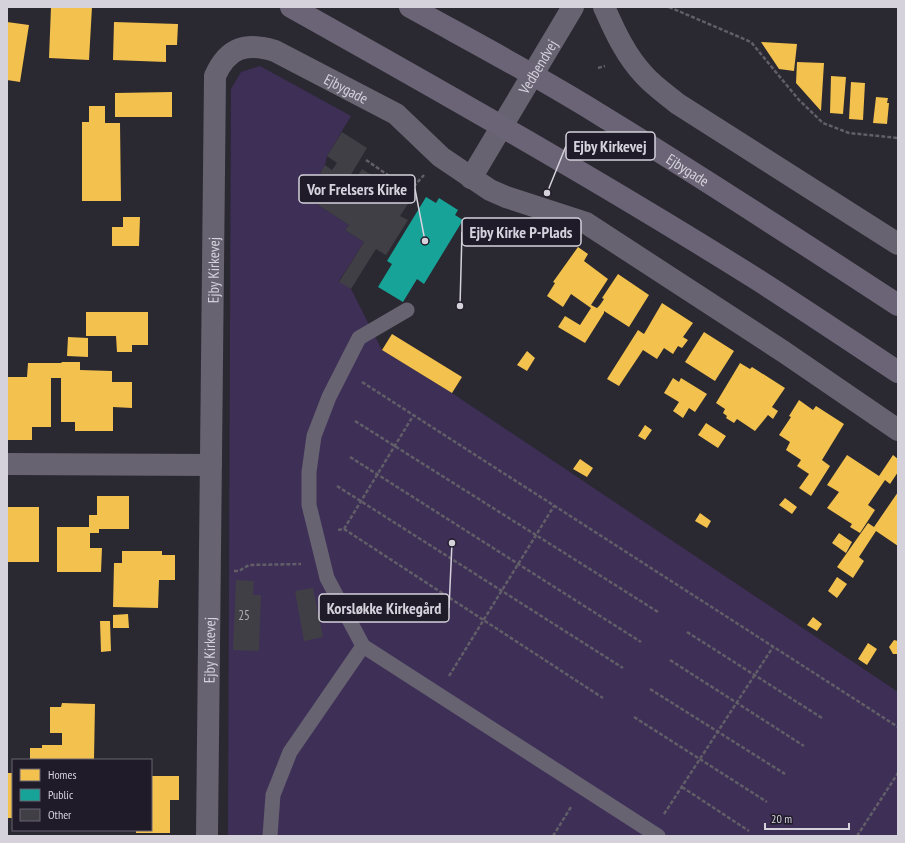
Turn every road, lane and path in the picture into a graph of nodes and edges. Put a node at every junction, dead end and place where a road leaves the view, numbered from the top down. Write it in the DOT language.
graph roads {
  1 [pos="291,7"];
  2 [pos="410,7"];
  3 [pos="573,7"];
  4 [pos="604,7"];
  5 [pos="669,7"];
  6 [pos="533,74"];
  7 [pos="215,76"];
  8 [pos="502,126"];
  9 [pos="898,138"];
  10 [pos="441,157"];
  11 [pos="366,160"];
  12 [pos="471,178"];
  13 [pos="898,244"];
  14 [pos="898,306"];
  15 [pos="407,310"];
  16 [pos="342,369"];
  17 [pos="898,372"];
  18 [pos="413,416"];
  19 [pos="355,422"];
  20 [pos="898,430"];
  21 [pos="395,446"];
  22 [pos="350,456"];
  23 [pos="7,464"];
  24 [pos="211,465"];
  25 [pos="378,474"];
  26 [pos="337,486"];
  27 [pos="362,500"];
  28 [pos="554,506"];
  29 [pos="344,528"];
  30 [pos="316,535"];
  31 [pos="536,535"];
  32 [pos="519,563"];
  33 [pos="324,564"];
  34 [pos="210,571"];
  35 [pos="501,591"];
  36 [pos="658,612"];
  37 [pos="484,619"];
  38 [pos="686,632"];
  39 [pos="641,642"];
  40 [pos="363,646"];
  41 [pos="773,647"];
  42 [pos="670,660"];
  43 [pos="623,668"];
  44 [pos="754,675"];
  45 [pos="650,689"];
  46 [pos="437,694"];
  47 [pos="603,698"];
  48 [pos="736,703"];
  49 [pos="634,717"];
  50 [pos="822,718"];
  51 [pos="898,727"];
  52 [pos="718,731"];
  53 [pos="804,746"];
  54 [pos="700,759"];
  55 [pos="898,772"];
  56 [pos="785,774"];
  57 [pos="682,787"];
  58 [pos="584,788"];
  59 [pos="767,802"];
  60 [pos="749,831"];
  61 [pos="655,834"];
  62 [pos="207,836"];
  63 [pos="270,836"];
  64 [pos="553,836"];
  65 [pos="857,836"];
  1 -- 8 [label="main road"];
  2 -- 6 [label="main road, Ejbygade"];
  3 -- 6 [label="street, Vedbendvej"];
  4 -- 13 [label="street"];
  5 -- 9 [label="path"];
  6 -- 8 [label="street, Vedbendvej"];
  6 -- 14 [label="main road, Ejbygade"];
  7 -- 10 [label="street, Ejbygade"];
  7 -- 24 [label="street, Ejby Kirkevej"];
  8 -- 12 [label="street"];
  8 -- 17 [label="main road"];
  10 -- 11 [label="path"];
  10 -- 12 [label="street, Ejbygade"];
  12 -- 20 [label="street, Ejbygade"];
  15 -- 16 [label="lane"];
  16 -- 18 [label="path"];
  16 -- 30 [label="lane"];
  18 -- 21 [label="path"];
  18 -- 28 [label="path"];
  19 -- 21 [label="path"];
  21 -- 25 [label="path"];
  21 -- 31 [label="path"];
  22 -- 25 [label="path"];
  23 -- 24 [label="street"];
  24 -- 34 [label="street, Ejby Kirkevej"];
  25 -- 27 [label="path"];
  25 -- 32 [label="path"];
  26 -- 27 [label="path"];
  27 -- 29 [label="path"];
  27 -- 35 [label="path"];
  28 -- 31 [label="path"];
  28 -- 41 [label="path"];
  29 -- 30 [label="path"];
  29 -- 37 [label="path"];
  30 -- 33 [label="lane"];
  31 -- 32 [label="path"];
  31 -- 36 [label="path"];
  32 -- 35 [label="path"];
  32 -- 39 [label="path"];
  33 -- 34 [label="path"];
  33 -- 40 [label="lane"];
  34 -- 62 [label="street, Ejby Kirkevej"];
  35 -- 37 [label="path"];
  35 -- 43 [label="path"];
  37 -- 46 [label="path"];
  37 -- 47 [label="path"];
  38 -- 44 [label="path"];
  40 -- 46 [label="lane"];
  40 -- 63 [label="lane"];
  41 -- 44 [label="path"];
  41 -- 51 [label="path"];
  42 -- 48 [label="path"];
  44 -- 48 [label="path"];
  44 -- 50 [label="path"];
  45 -- 52 [label="path"];
  46 -- 58 [label="lane"];
  48 -- 52 [label="path"];
  48 -- 53 [label="path"];
  49 -- 54 [label="path"];
  52 -- 54 [label="path"];
  52 -- 56 [label="path"];
  54 -- 57 [label="path"];
  54 -- 59 [label="path"];
  55 -- 65 [label="path"];
  57 -- 60 [label="path"];
  57 -- 61 [label="path"];
  58 -- 61 [label="lane"];
  58 -- 64 [label="path"];
}
